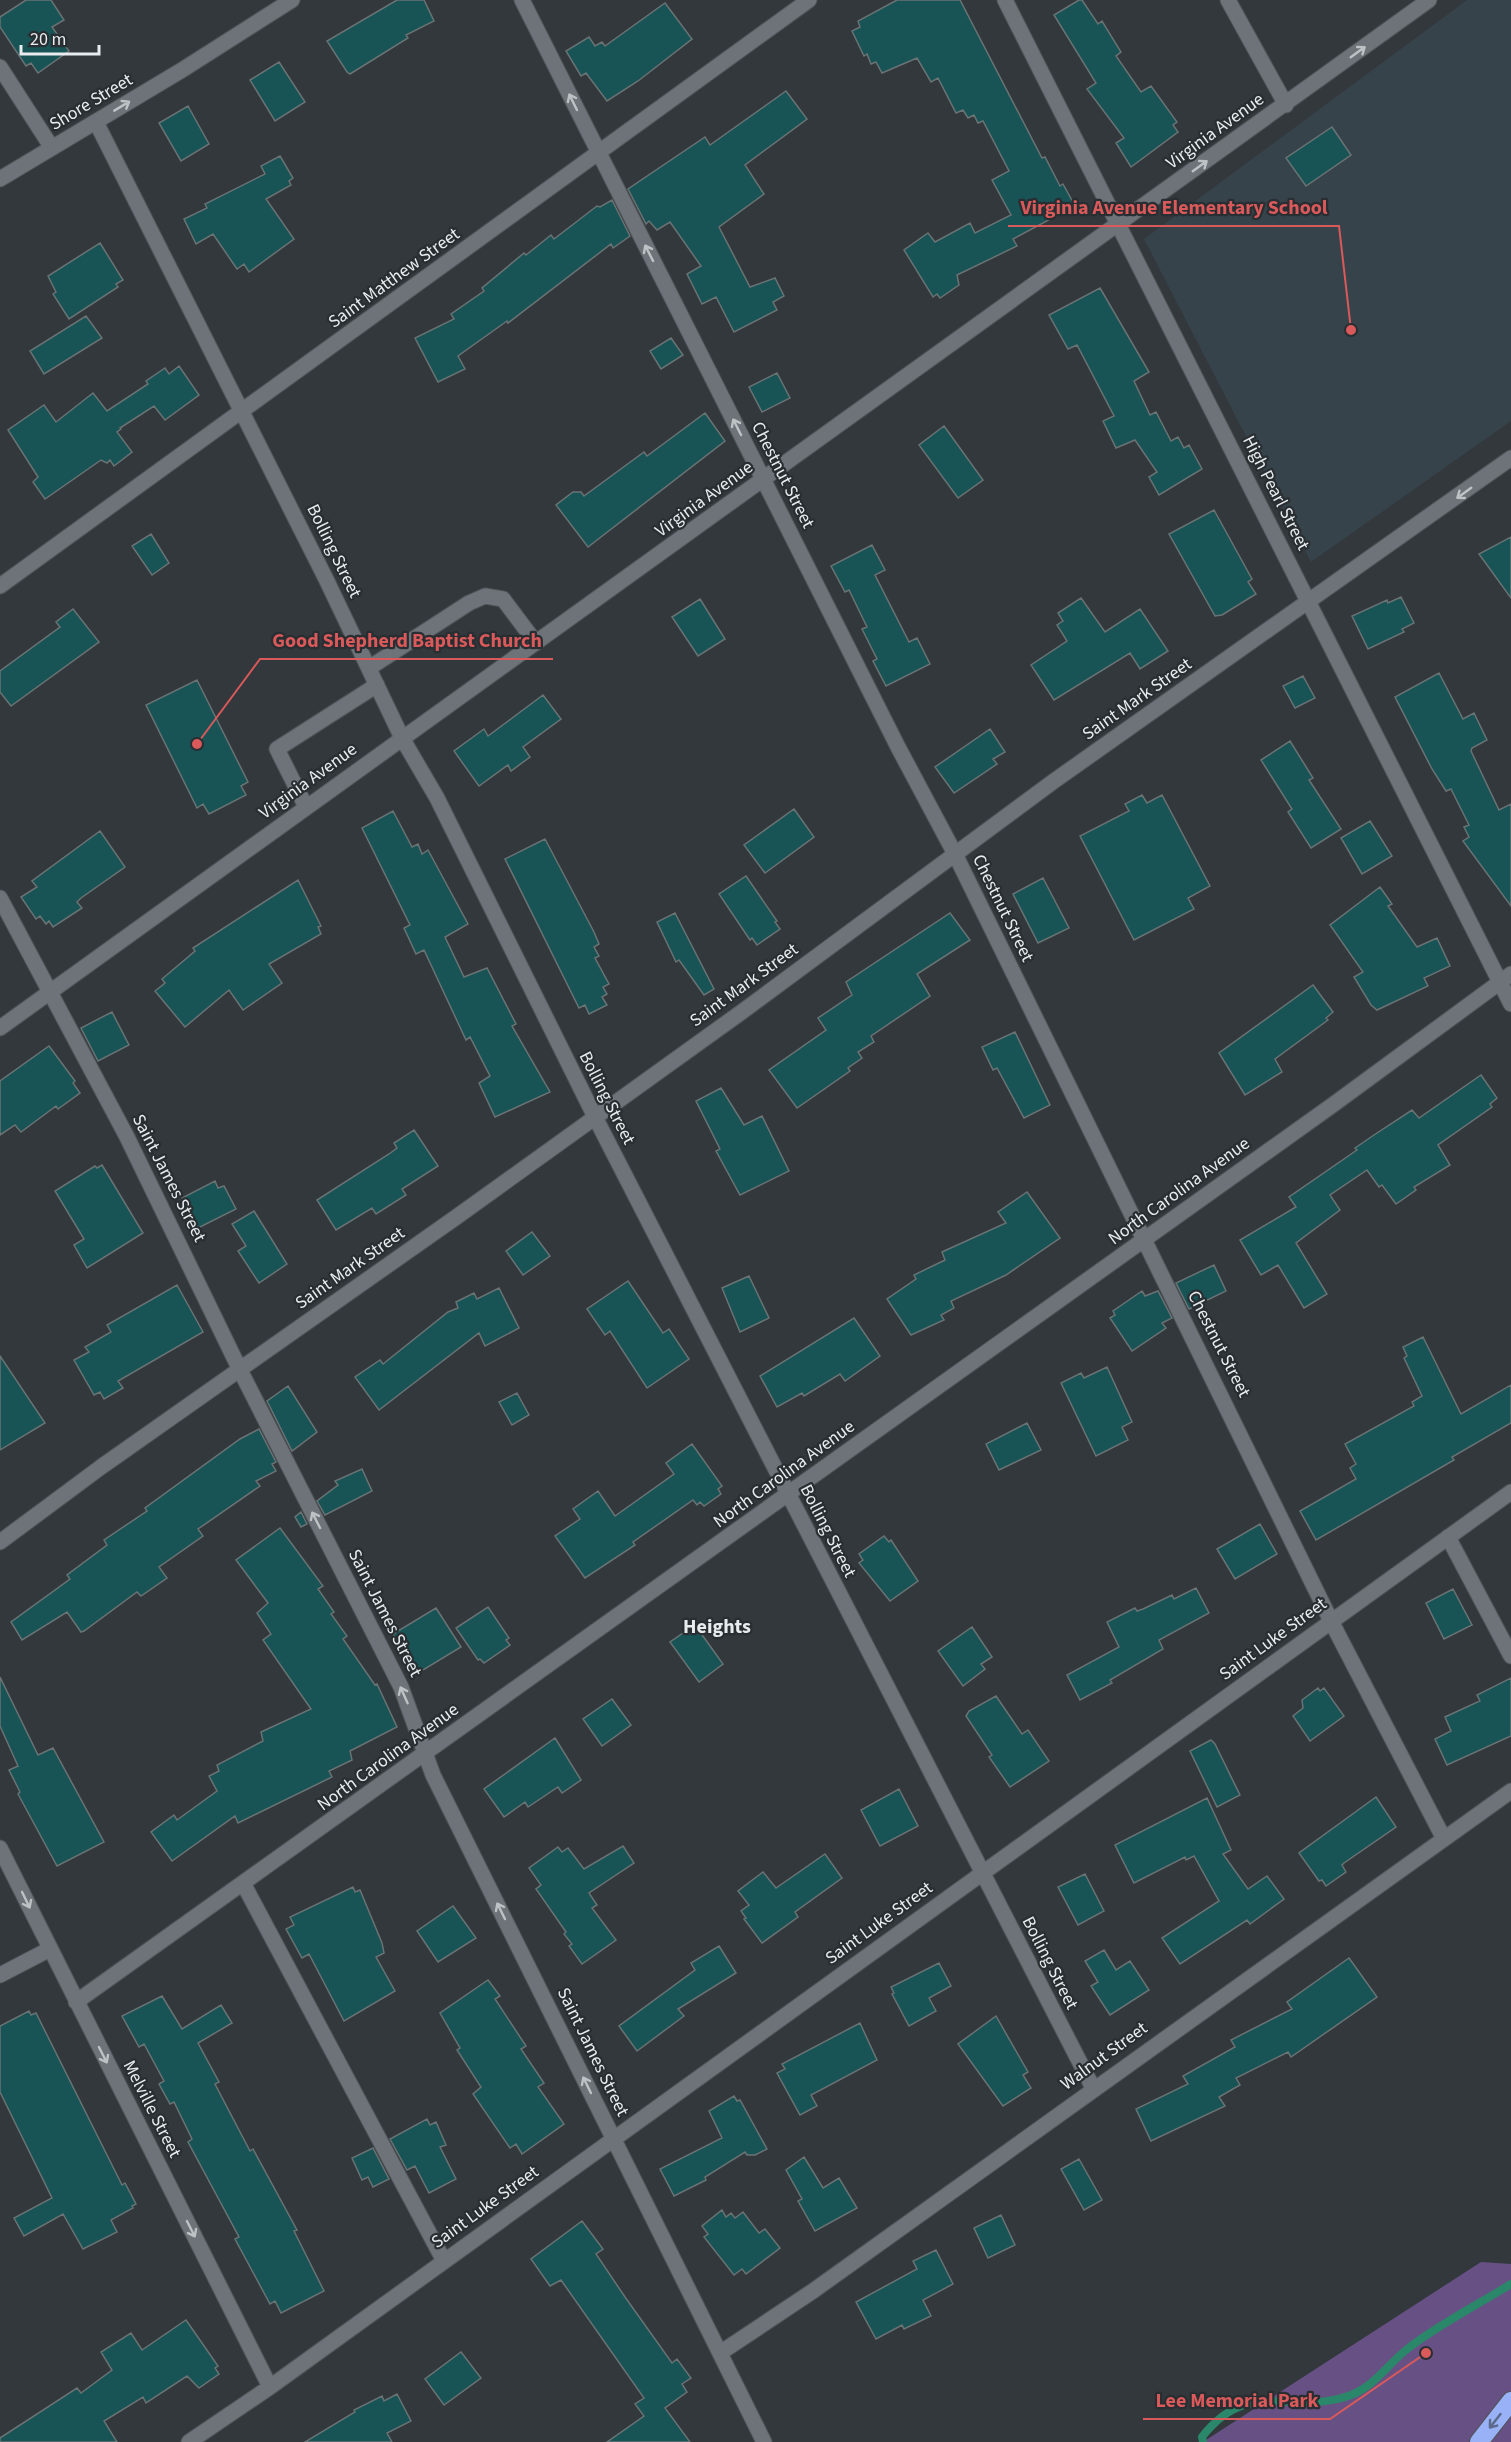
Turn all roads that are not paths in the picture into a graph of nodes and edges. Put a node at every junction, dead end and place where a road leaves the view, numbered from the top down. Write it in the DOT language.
graph roads {
  1 [pos="522,0"];
  2 [pos="809,0"];
  3 [pos="1005,0"];
  4 [pos="1228,0"];
  5 [pos="1429,0"];
  6 [pos="282,3"];
  7 [pos="0,67"];
  8 [pos="1286,105"];
  9 [pos="96,122"];
  10 [pos="52,148"];
  11 [pos="599,154"];
  12 [pos="0,179"];
  13 [pos="1118,225"];
  14 [pos="242,412"];
  15 [pos="1511,458"];
  16 [pos="764,480"];
  17 [pos="0,586"];
  18 [pos="1309,602"];
  19 [pos="536,643"];
  20 [pos="369,668"];
  21 [pos="376,685"];
  22 [pos="402,738"];
  23 [pos="306,807"];
  24 [pos="955,854"];
  25 [pos="0,898"];
  26 [pos="1506,978"];
  27 [pos="49,992"];
  28 [pos="1511,1004"];
  29 [pos="0,1028"];
  30 [pos="595,1117"];
  31 [pos="1144,1239"];
  32 [pos="240,1370"];
  33 [pos="1511,1492"];
  34 [pos="788,1495"];
  35 [pos="2,1535"];
  36 [pos="1448,1537"];
  37 [pos="1331,1621"];
  38 [pos="1511,1656"];
  39 [pos="426,1754"];
  40 [pos="1511,1791"];
  41 [pos="1443,1837"];
  42 [pos="0,1848"];
  43 [pos="982,1873"];
  44 [pos="244,1884"];
  45 [pos="50,1949"];
  46 [pos="0,1975"];
  47 [pos="76,2002"];
  48 [pos="1093,2088"];
  49 [pos="613,2138"];
  50 [pos="444,2260"];
  51 [pos="720,2353"];
  52 [pos="270,2387"];
  53 [pos="1511,2401"];
  54 [pos="189,2442"];
  55 [pos="764,2442"];
  56 [pos="1479,2442"];
  11 -- 1 [label="street, Chestnut Street, one-way"];
  2 -- 11 [label="street, Saint Matthew Street"];
  3 -- 13 [label="street, High Pearl Street"];
  4 -- 8 [label="street"];
  8 -- 5 [label="street, Virginia Avenue, one-way"];
  9 -- 6 [label="street, Shore Street, one-way"];
  7 -- 10 [label="street"];
  13 -- 8 [label="street, Virginia Avenue, one-way"];
  9 -- 10 [label="street, Shore Street"];
  9 -- 14 [label="street, Bolling Street"];
  10 -- 12 [label="street, Shore Street"];
  11 -- 14 [label="street, Saint Matthew Street"];
  16 -- 11 [label="street, Chestnut Street, one-way"];
  13 -- 16 [label="street, Virginia Avenue"];
  13 -- 18 [label="street, High Pearl Street"];
  14 -- 17 [label="street, Saint Matthew Street"];
  14 -- 20 [label="street, Bolling Street"];
  15 -- 18 [label="street, Saint Mark Street, one-way"];
  16 -- 19 [label="street, Virginia Avenue"];
  16 -- 24 [label="street, Chestnut Street"];
  18 -- 24 [label="street, Saint Mark Street"];
  18 -- 26 [label="street, High Pearl Street"];
  19 -- 20 [label="street"];
  19 -- 22 [label="street, Virginia Avenue"];
  20 -- 21 [label="street, Bolling Street"];
  21 -- 22 [label="street, Bolling Street"];
  21 -- 23 [label="street"];
  22 -- 23 [label="street, Virginia Avenue"];
  22 -- 30 [label="street, Bolling Street"];
  23 -- 27 [label="street, Virginia Avenue"];
  24 -- 30 [label="street, Saint Mark Street"];
  24 -- 31 [label="street, Chestnut Street"];
  25 -- 27 [label="street, Saint James Street"];
  26 -- 28 [label="street, High Pearl Street"];
  26 -- 31 [label="street, North Carolina Avenue"];
  27 -- 29 [label="street, Virginia Avenue"];
  27 -- 32 [label="street, Saint James Street"];
  30 -- 32 [label="street, Saint Mark Street"];
  30 -- 34 [label="street, Bolling Street"];
  31 -- 34 [label="street, North Carolina Avenue"];
  31 -- 37 [label="street, Chestnut Street"];
  32 -- 35 [label="street, Saint Mark Street"];
  39 -- 32 [label="street, Saint James Street, one-way"];
  33 -- 36 [label="street, Saint Luke Street"];
  34 -- 39 [label="street, North Carolina Avenue"];
  34 -- 43 [label="street, Bolling Street"];
  36 -- 37 [label="street, Saint Luke Street"];
  36 -- 38 [label="street"];
  37 -- 41 [label="street, Chestnut Street"];
  37 -- 43 [label="street, Saint Luke Street"];
  39 -- 44 [label="street, North Carolina Avenue"];
  49 -- 39 [label="street, Saint James Street, one-way"];
  40 -- 41 [label="street, Walnut Street"];
  41 -- 48 [label="street, Walnut Street"];
  42 -- 45 [label="street, Melville Street, one-way"];
  43 -- 48 [label="street, Bolling Street"];
  43 -- 49 [label="street, Saint Luke Street"];
  44 -- 47 [label="street, North Carolina Avenue"];
  44 -- 50 [label="street"];
  45 -- 46 [label="street"];
  45 -- 47 [label="street, Melville Street"];
  47 -- 52 [label="street, Melville Street, one-way"];
  48 -- 51 [label="street, Walnut Street"];
  49 -- 50 [label="street, Saint Luke Street"];
  49 -- 51 [label="street, Saint James Street"];
  50 -- 52 [label="street, Saint Luke Street"];
  51 -- 55 [label="street, Saint James Street"];
  52 -- 54 [label="street, Saint Luke Street"];
  53 -- 56 [label="highway, one-way"];
}
